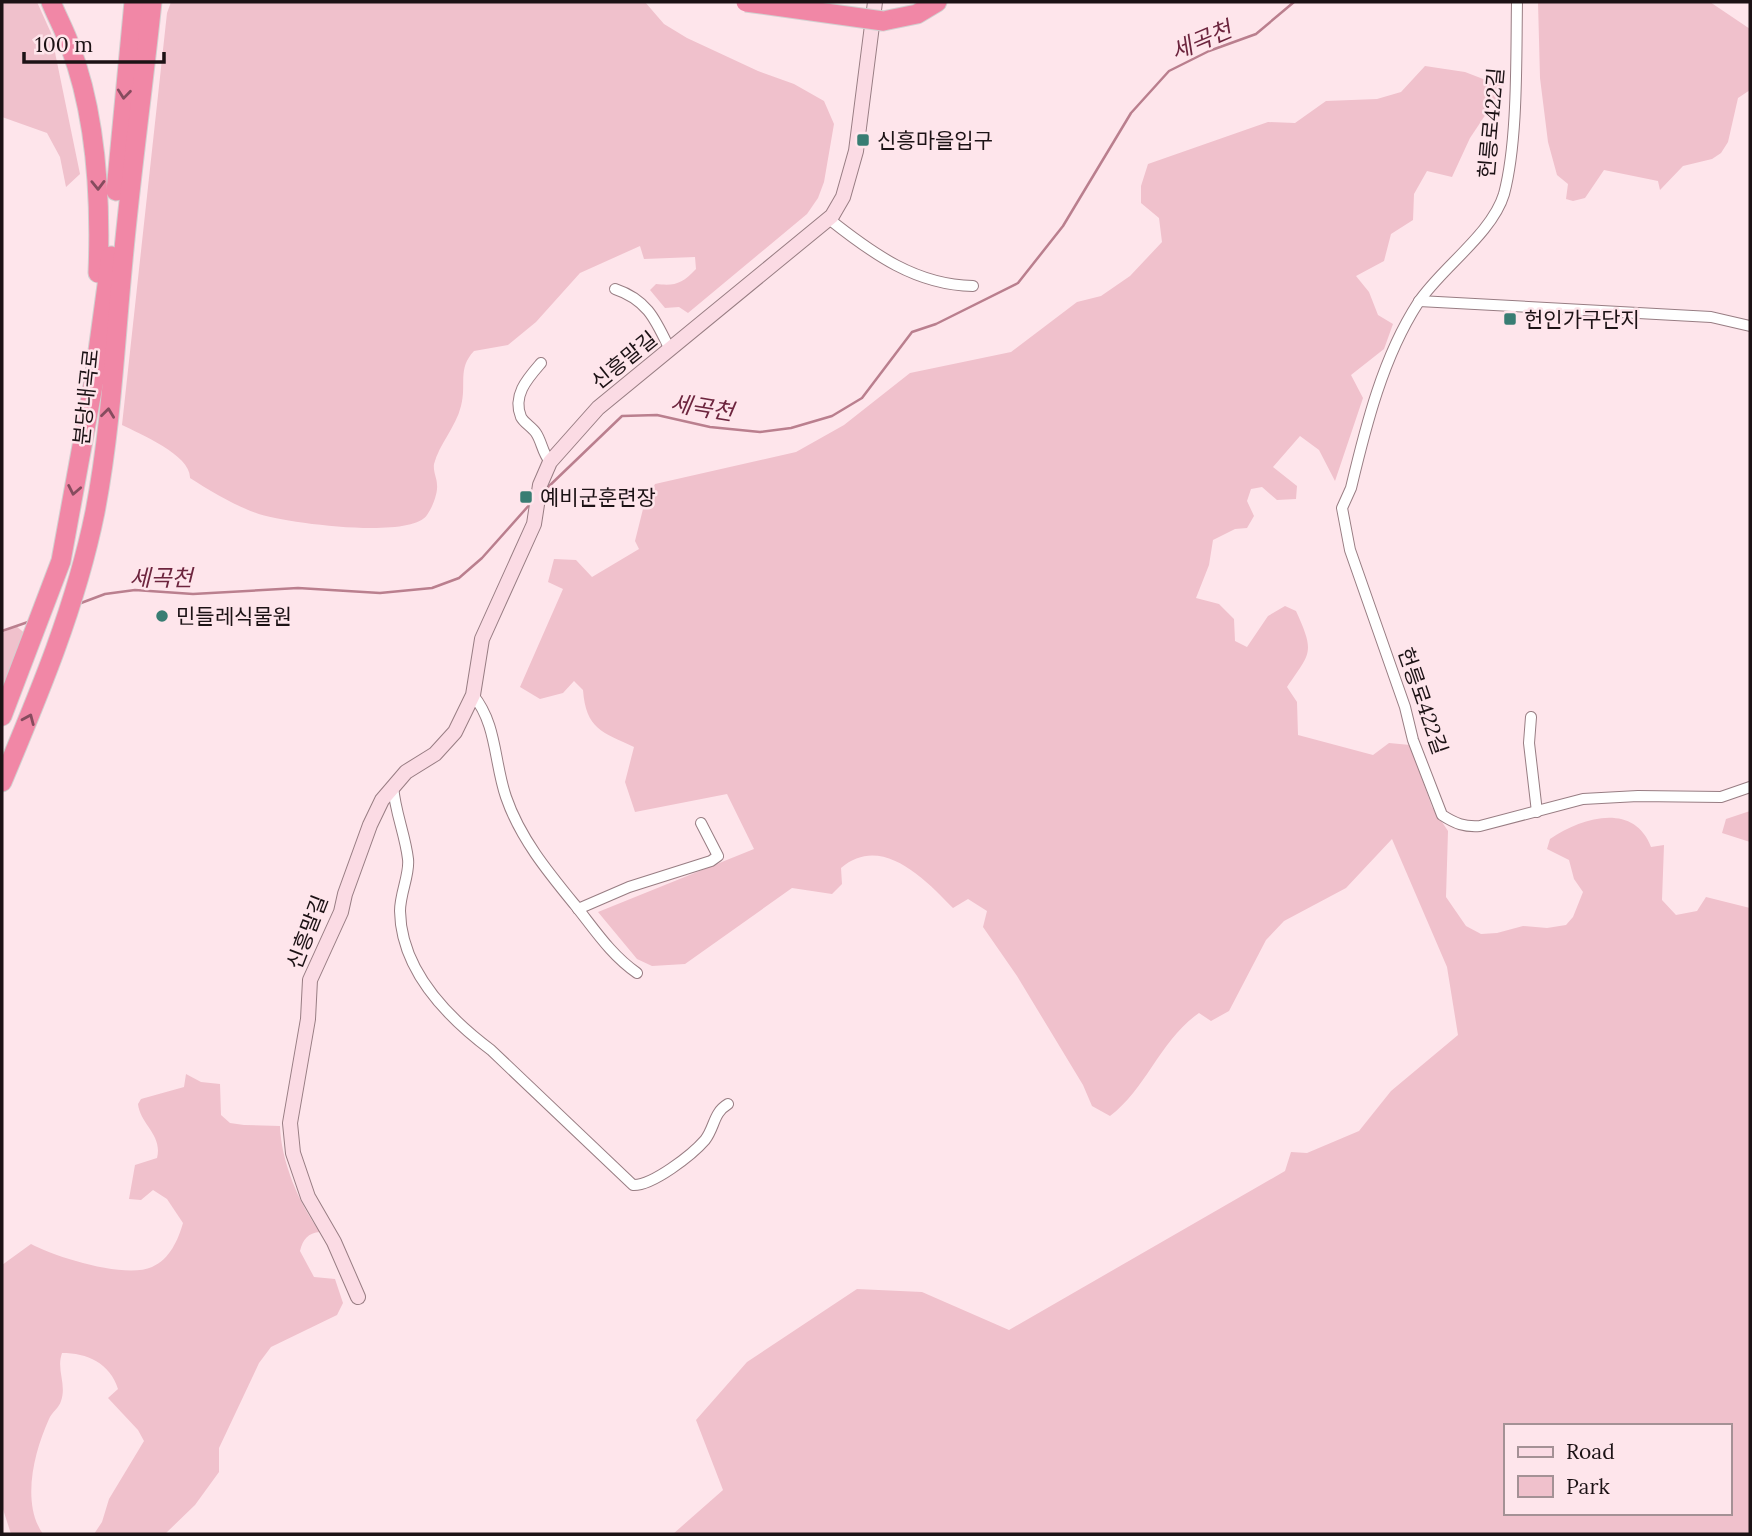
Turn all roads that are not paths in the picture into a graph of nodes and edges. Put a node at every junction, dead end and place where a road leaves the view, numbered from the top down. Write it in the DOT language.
graph roads {
  1 [pos="51,2"];
  2 [pos="134,2"];
  3 [pos="152,2"];
  4 [pos="159,2"];
  5 [pos="746,2"];
  6 [pos="838,2"];
  7 [pos="912,2"];
  8 [pos="937,2"];
  9 [pos="1517,2"];
  10 [pos="881,10"];
  11 [pos="149,22"];
  12 [pos="830,219"];
  13 [pos="973,286"];
  14 [pos="615,289"];
  15 [pos="1419,301"];
  16 [pos="1750,326"];
  17 [pos="670,350"];
  18 [pos="541,363"];
  19 [pos="94,380"];
  20 [pos="550,462"];
  21 [pos="473,695"];
  22 [pos="2,716"];
  23 [pos="1531,717"];
  24 [pos="2,782"];
  25 [pos="393,786"];
  26 [pos="1750,787"];
  27 [pos="1537,812"];
  28 [pos="701,822"];
  29 [pos="578,909"];
  30 [pos="636,973"];
  31 [pos="728,1104"];
  32 [pos="358,1297"];
  1 -- 19 [label="highway, one-way"];
  2 -- 19 [label="highway, 분당내곡로, one-way"];
  3 -- 11 [label="highway, 분당내곡로"];
  4 -- 11 [label="highway"];
  5 -- 10 [label="highway, bridge"];
  6 -- 10 [label="highway"];
  7 -- 10 [label="highway"];
  8 -- 10 [label="highway"];
  9 -- 15 [label="street, 헌릉로422길"];
  10 -- 12 [label="street, 신흥말길"];
  24 -- 11 [label="highway, 분당내곡로, one-way"];
  12 -- 13 [label="street"];
  12 -- 17 [label="street, 신흥말길"];
  14 -- 17 [label="street"];
  15 -- 16 [label="street"];
  15 -- 27 [label="street, 헌릉로422길"];
  17 -- 20 [label="street, 신흥말길"];
  18 -- 20 [label="street"];
  19 -- 22 [label="highway, 분당내곡로, one-way"];
  20 -- 21 [label="street, 신흥말길"];
  21 -- 25 [label="street, 신흥말길"];
  21 -- 29 [label="street"];
  23 -- 27 [label="street"];
  25 -- 31 [label="street"];
  25 -- 32 [label="street, 신흥말길"];
  26 -- 27 [label="street, 헌릉로422길"];
  28 -- 29 [label="street"];
  29 -- 30 [label="street"];
}
